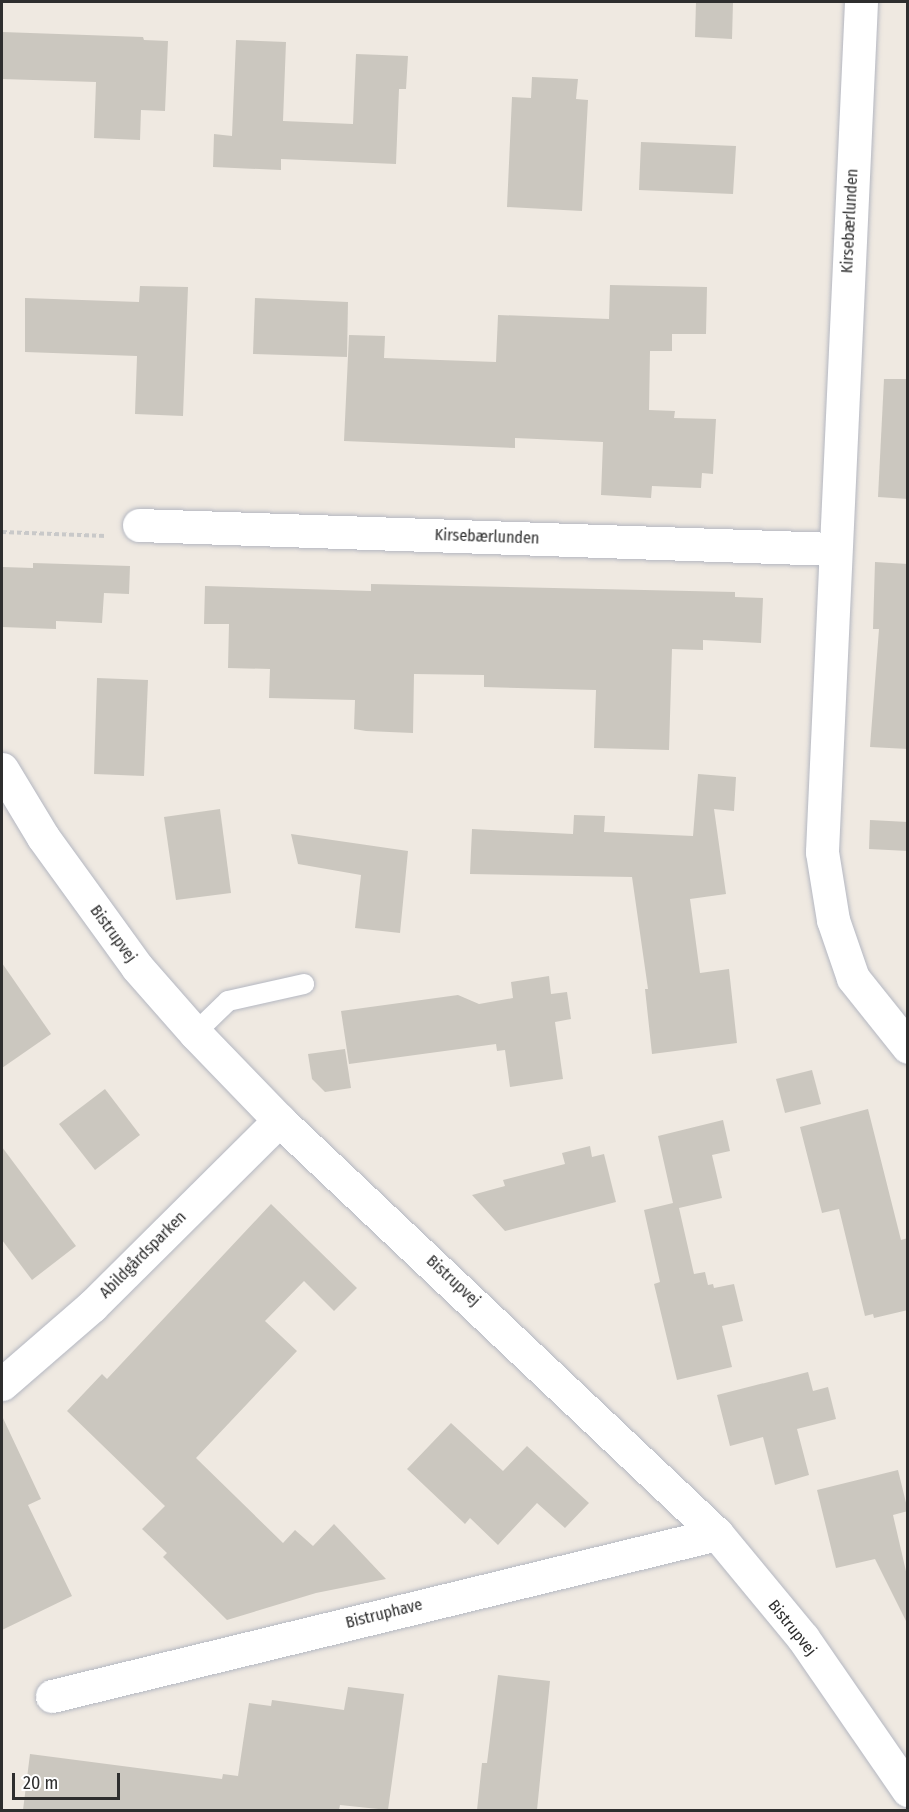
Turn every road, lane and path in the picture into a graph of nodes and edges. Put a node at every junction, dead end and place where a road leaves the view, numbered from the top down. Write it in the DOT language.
graph roads {
  1 [pos="861,2"];
  2 [pos="139,525"];
  3 [pos="2,532"];
  4 [pos="834,549"];
  5 [pos="2,769"];
  6 [pos="304,984"];
  7 [pos="195,1033"];
  8 [pos="908,1047"];
  9 [pos="279,1120"];
  10 [pos="2,1384"];
  11 [pos="717,1534"];
  12 [pos="52,1696"];
  13 [pos="908,1790"];
  1 -- 4 [label="street, Kirsebærlunden"];
  2 -- 3 [label="path"];
  2 -- 4 [label="street, Kirsebærlunden"];
  4 -- 8 [label="street, Kirsebærlunden"];
  5 -- 7 [label="street, Bistrupvej"];
  6 -- 7 [label="lane"];
  7 -- 9 [label="street, Bistrupvej"];
  9 -- 10 [label="street, Abildgårdsparken"];
  9 -- 11 [label="street, Bistrupvej"];
  11 -- 12 [label="street, Bistruphave"];
  11 -- 13 [label="street, Bistrupvej"];
}
